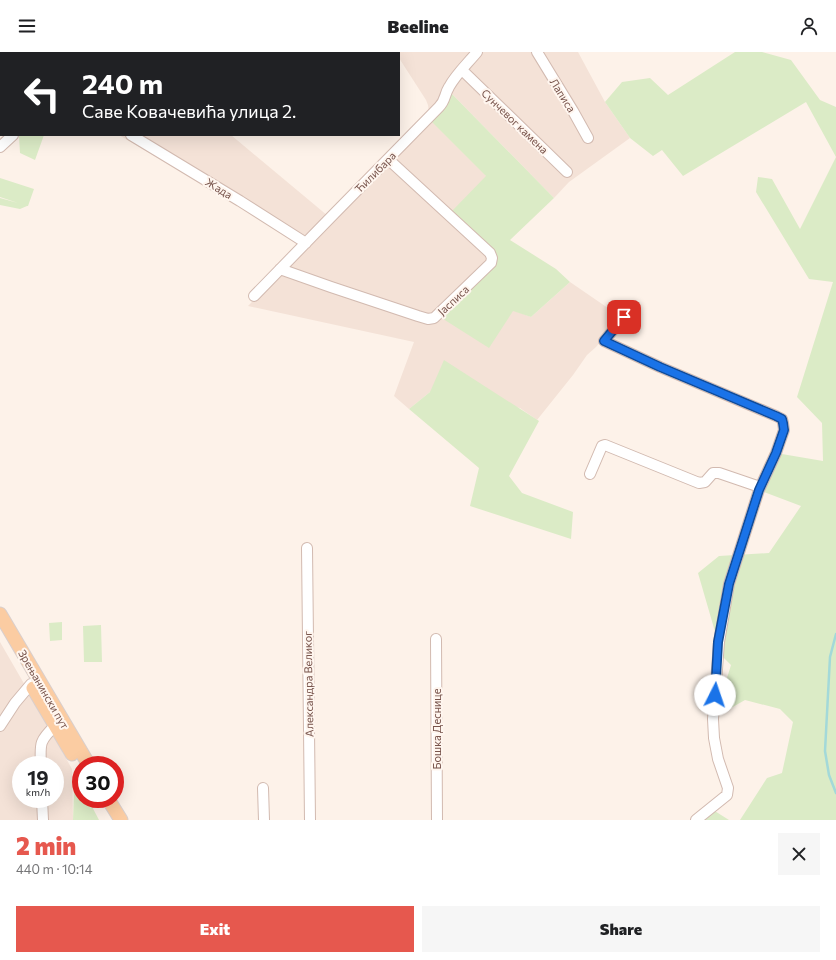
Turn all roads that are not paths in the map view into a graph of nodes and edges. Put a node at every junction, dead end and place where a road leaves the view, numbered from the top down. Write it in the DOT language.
graph roads {
  1 [pos="477,52"];
  2 [pos="536,52"];
  3 [pos="462,70"];
  4 [pos="12,136"];
  5 [pos="133,136"];
  6 [pos="588,138"];
  7 [pos="0,147"];
  8 [pos="388,159"];
  9 [pos="567,172"];
  10 [pos="306,243"];
  11 [pos="280,269"];
  12 [pos="254,296"];
  13 [pos="624,317"];
  14 [pos="590,474"];
  15 [pos="760,487"];
  16 [pos="307,548"];
  17 [pos="0,614"];
  18 [pos="0,632"];
  19 [pos="436,639"];
  20 [pos="31,684"];
  21 [pos="0,726"];
  22 [pos="55,726"];
  23 [pos="41,756"];
  24 [pos="73,756"];
  25 [pos="84,756"];
  26 [pos="263,788"];
  27 [pos="42,808"];
  28 [pos="103,808"];
  29 [pos="114,808"];
  30 [pos="43,820"];
  31 [pos="110,820"];
  32 [pos="121,820"];
  33 [pos="264,820"];
  34 [pos="310,820"];
  35 [pos="437,820"];
  36 [pos="696,820"];
  1 -- 3 [label="street, Ћилибара"];
  2 -- 6 [label="street, Лаписа"];
  3 -- 8 [label="street, Ћилибара"];
  3 -- 9 [label="street, Сунчевог камена"];
  4 -- 7 [label="street"];
  5 -- 10 [label="street, Жада"];
  8 -- 10 [label="street, Ћилибара"];
  8 -- 11 [label="street, Јасписа"];
  10 -- 11 [label="street, Ћилибара"];
  11 -- 12 [label="street"];
  13 -- 15 [label="street"];
  14 -- 15 [label="street"];
  15 -- 36 [label="street"];
  16 -- 34 [label="street, Александра Великог"];
  17 -- 25 [label="main road, Зрењанински пут"];
  18 -- 20 [label="main road, Зрењанински пут"];
  19 -- 35 [label="street, Бошка Деснице"];
  20 -- 21 [label="street"];
  20 -- 22 [label="main road, Зрењанински пут"];
  22 -- 23 [label="street"];
  22 -- 24 [label="main road, Зрењанински пут"];
  26 -- 33 [label="street"];
  27 -- 30 [label="street"];
  28 -- 31 [label="main road"];
  29 -- 32 [label="main road"];
}
